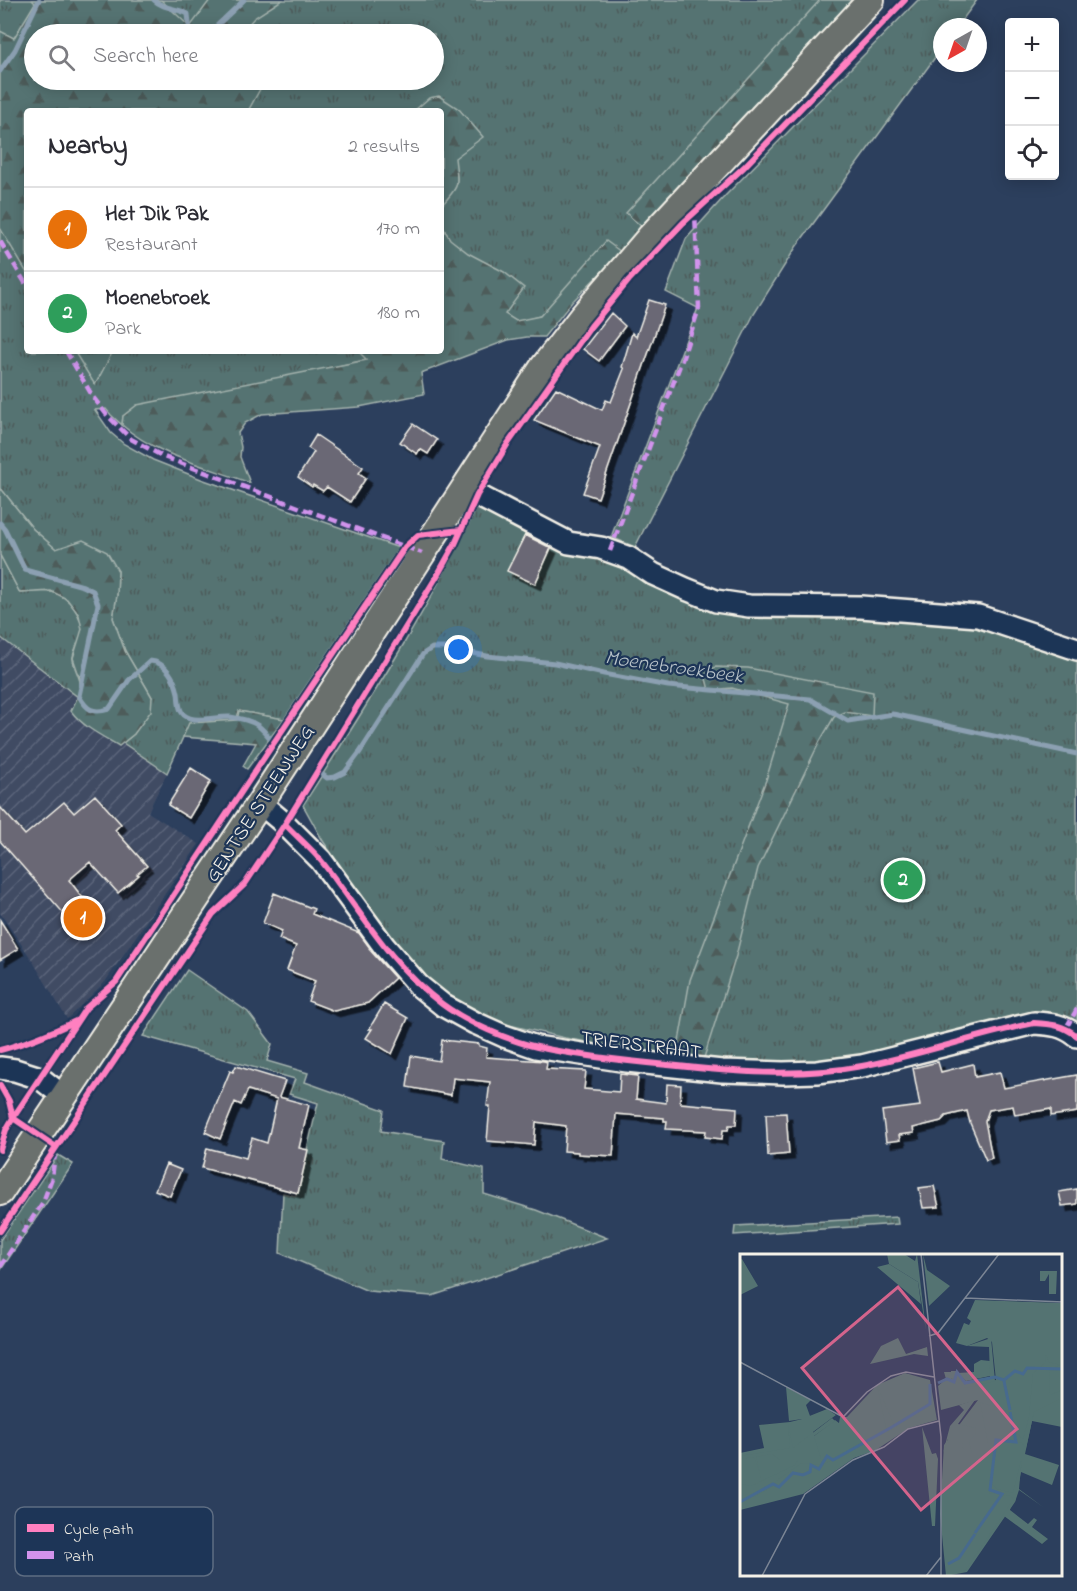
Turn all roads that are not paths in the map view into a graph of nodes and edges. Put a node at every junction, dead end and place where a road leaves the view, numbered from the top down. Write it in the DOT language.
graph roads {
  1 [pos="871,0"];
  2 [pos="465,486"];
  3 [pos="1077,649"];
  4 [pos="260,802"];
  5 [pos="1077,1036"];
  6 [pos="0,1068"];
  7 [pos="64,1096"];
  8 [pos="0,1192"];
  1 -- 2 [label="main road, GENTSE STEENWEG"];
  2 -- 3 [label="street"];
  2 -- 4 [label="main road, GENTSE STEENWEG"];
  4 -- 5 [label="street, TRIEPSTRAAT"];
  4 -- 7 [label="main road, GENTSE STEENWEG"];
  6 -- 7 [label="street"];
  7 -- 8 [label="main road, GENTSE STEENWEG"];
}
